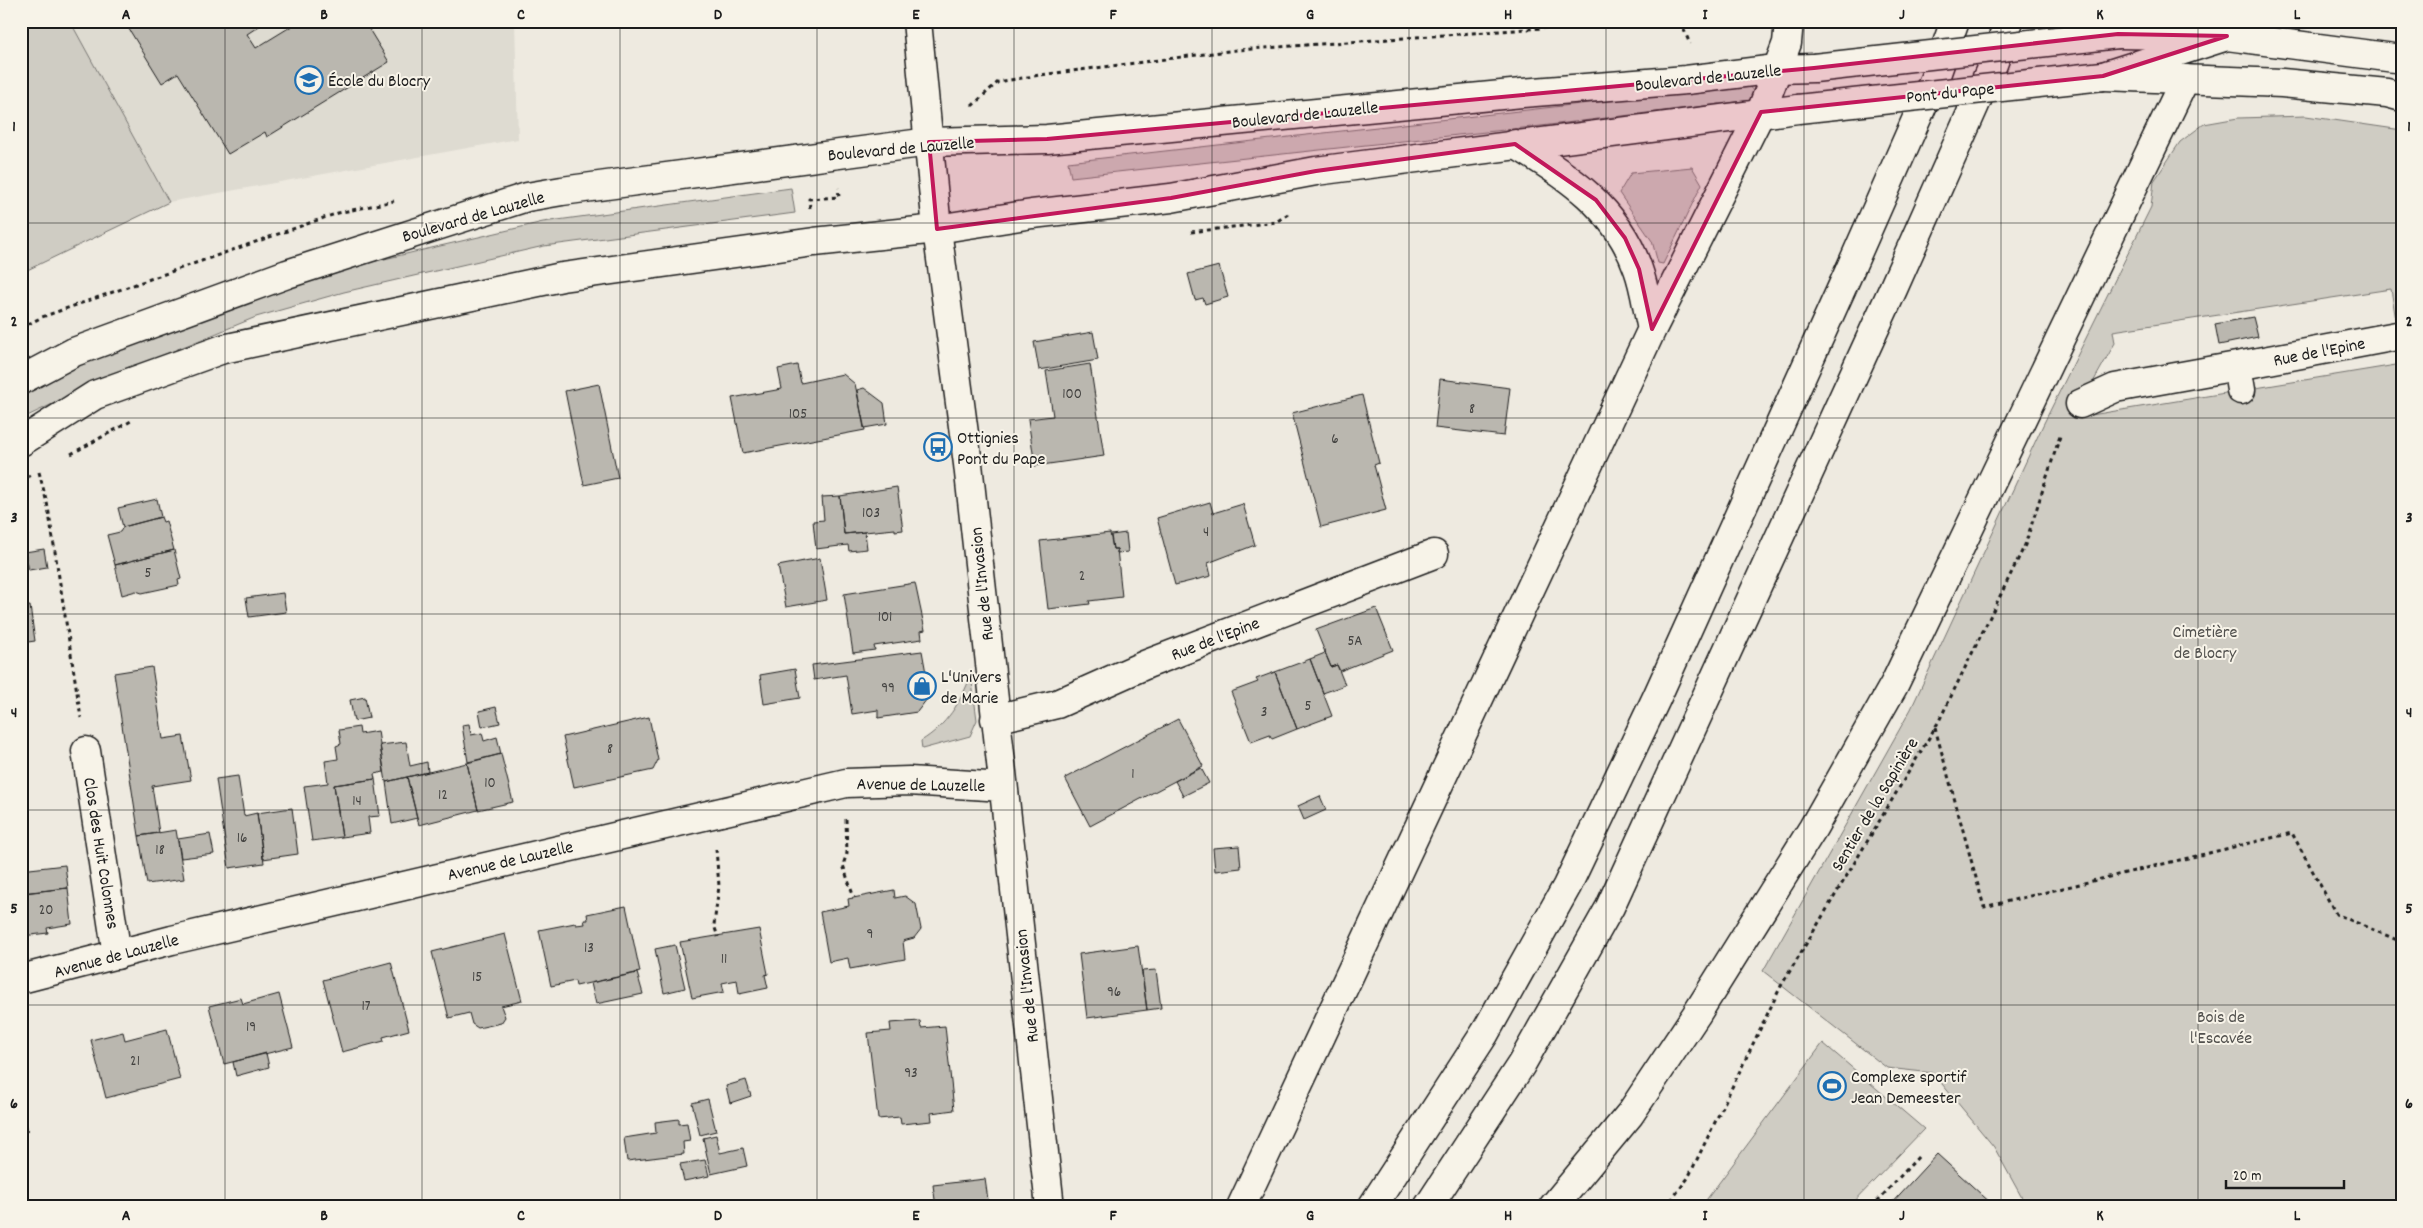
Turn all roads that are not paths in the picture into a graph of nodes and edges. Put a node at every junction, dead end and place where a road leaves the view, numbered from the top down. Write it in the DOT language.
graph roads {
  1 [pos="917,21"];
  2 [pos="1789,21"];
  3 [pos="1955,21"];
  4 [pos="2009,21"];
  5 [pos="2229,29"];
  6 [pos="2402,59"];
  7 [pos="1776,69"];
  8 [pos="2103,76"];
  9 [pos="2186,79"];
  10 [pos="2402,97"];
  11 [pos="1760,112"];
  12 [pos="928,142"];
  13 [pos="1515,144"];
  14 [pos="937,229"];
  15 [pos="1652,328"];
  16 [pos="2402,335"];
  17 [pos="21,380"];
  18 [pos="2080,404"];
  19 [pos="21,442"];
  20 [pos="1434,554"];
  21 [pos="995,719"];
  22 [pos="86,751"];
  23 [pos="1003,786"];
  24 [pos="117,955"];
  25 [pos="21,980"];
  26 [pos="1050,1207"];
  27 [pos="1241,1207"];
  28 [pos="1372,1207"];
  29 [pos="1428,1207"];
  30 [pos="1553,1207"];
  1 -- 12 [label="main road"];
  2 -- 7 [label="main road"];
  3 -- 28 [label="main road"];
  4 -- 29 [label="main road"];
  5 -- 6 [label="main road"];
  5 -- 7 [label="main road, Boulevard de Lauzelle, bridge"];
  5 -- 8 [label="main road"];
  7 -- 11 [label="main road"];
  7 -- 12 [label="main road, Boulevard de Lauzelle"];
  8 -- 9 [label="main road"];
  8 -- 11 [label="main road, Pont du Pape, bridge"];
  9 -- 10 [label="main road"];
  9 -- 30 [label="main road"];
  11 -- 13 [label="main road"];
  11 -- 15 [label="main road"];
  12 -- 14 [label="main road, Rue de l'Invasion"];
  12 -- 17 [label="main road, Boulevard de Lauzelle"];
  13 -- 14 [label="main road"];
  13 -- 15 [label="main road"];
  14 -- 19 [label="main road"];
  14 -- 21 [label="main road, Rue de l'Invasion"];
  15 -- 27 [label="main road"];
  16 -- 18 [label="main road, Rue de l'Epine"];
  20 -- 21 [label="main road, Rue de l'Epine"];
  21 -- 23 [label="main road, Rue de l'Invasion"];
  22 -- 24 [label="main road, Clos des Huit Colonnes"];
  23 -- 24 [label="main road, Avenue de Lauzelle"];
  23 -- 26 [label="main road, Rue de l'Invasion"];
  24 -- 25 [label="main road, Avenue de Lauzelle"];
}
